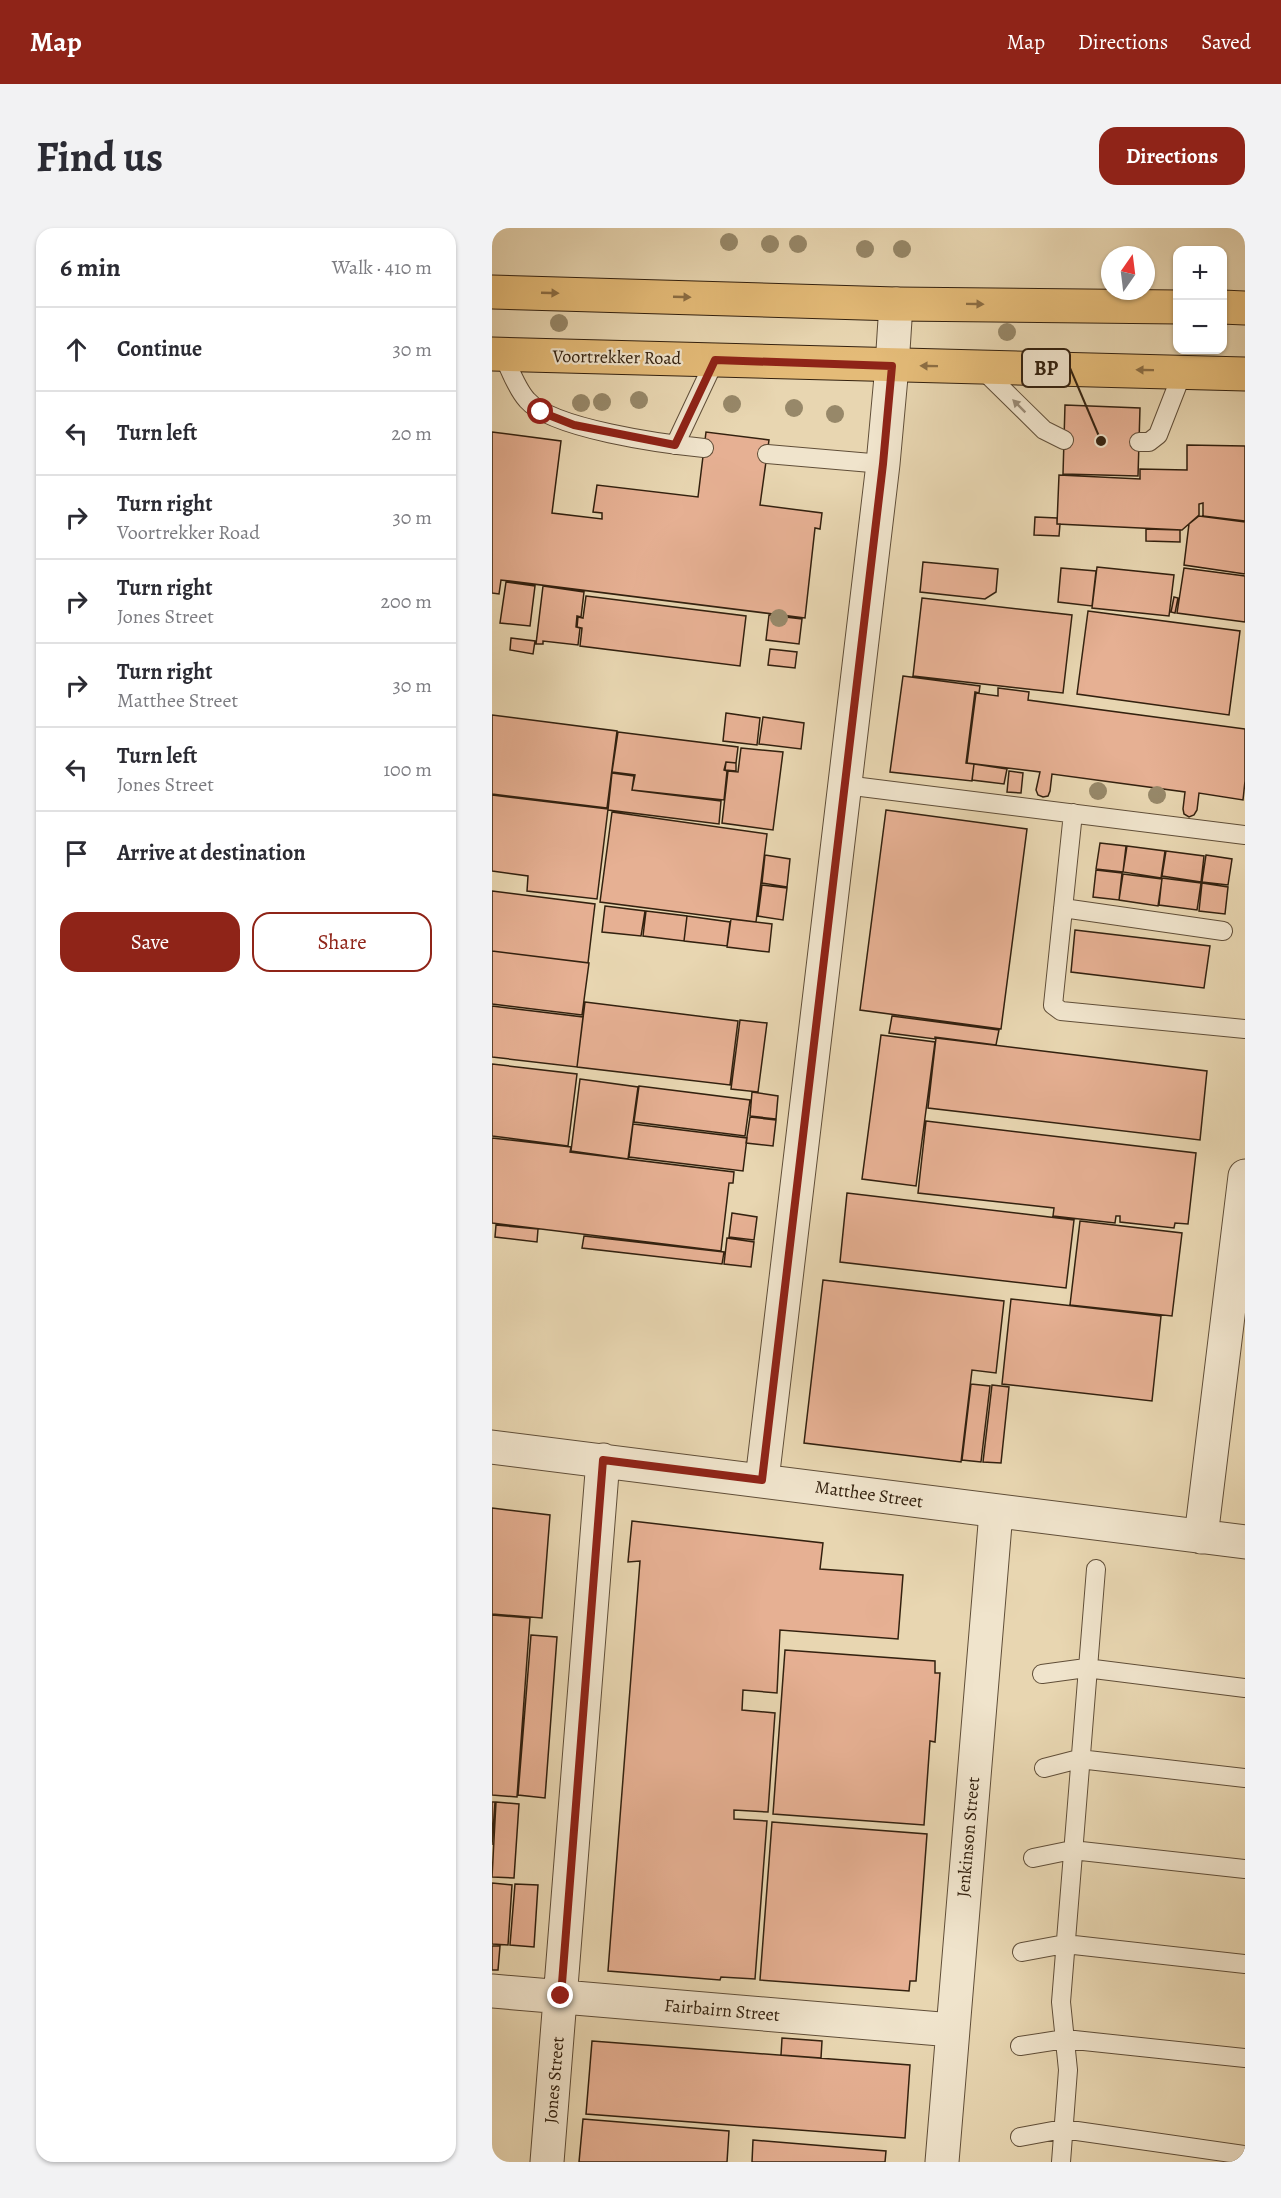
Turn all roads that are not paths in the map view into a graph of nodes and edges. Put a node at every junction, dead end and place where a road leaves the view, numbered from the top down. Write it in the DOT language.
graph roads {
  1 [pos="492,292"];
  2 [pos="896,303"];
  3 [pos="1173,307"];
  4 [pos="1227,308"];
  5 [pos="1245,308"];
  6 [pos="498,355"];
  7 [pos="715,360"];
  8 [pos="892,366"];
  9 [pos="979,366"];
  10 [pos="1183,371"];
  11 [pos="1245,374"];
  12 [pos="1064,440"];
  13 [pos="1139,442"];
  14 [pos="675,445"];
  15 [pos="704,448"];
  16 [pos="767,454"];
  17 [pos="883,464"];
  18 [pos="845,785"];
  19 [pos="1072,813"];
  20 [pos="1245,835"];
  21 [pos="1063,908"];
  22 [pos="1224,931"];
  23 [pos="1245,1029"];
  24 [pos="1245,1176"];
  25 [pos="492,1447"];
  26 [pos="603,1460"];
  27 [pos="762,1480"];
  28 [pos="996,1512"];
  29 [pos="1201,1537"];
  30 [pos="1245,1542"];
  31 [pos="1096,1569"];
  32 [pos="1086,1668"];
  33 [pos="1042,1674"];
  34 [pos="1245,1688"];
  35 [pos="1079,1759"];
  36 [pos="1044,1768"];
  37 [pos="1245,1778"];
  38 [pos="1072,1850"];
  39 [pos="1033,1858"];
  40 [pos="1245,1869"];
  41 [pos="1065,1944"];
  42 [pos="1022,1952"];
  43 [pos="1245,1964"];
  44 [pos="492,1991"];
  45 [pos="561,1996"];
  46 [pos="952,2030"];
  47 [pos="1065,2039"];
  48 [pos="1020,2046"];
  49 [pos="1245,2058"];
  50 [pos="1063,2129"];
  51 [pos="1020,2137"];
  52 [pos="1245,2155"];
  53 [pos="547,2162"];
  54 [pos="942,2162"];
  55 [pos="1060,2162"];
  1 -- 2 [label="main road, one-way"];
  2 -- 3 [label="main road, one-way"];
  2 -- 8 [label="street"];
  4 -- 5 [label="main road"];
  6 -- 7 [label="main road, Voortrekker Road"];
  6 -- 14 [label="lane"];
  7 -- 8 [label="main road, Voortrekker Road"];
  7 -- 14 [label="lane"];
  9 -- 8 [label="main road, Voortrekker Road, one-way"];
  8 -- 17 [label="street"];
  10 -- 9 [label="main road, Voortrekker Road, one-way"];
  12 -- 9 [label="lane, one-way"];
  10 -- 11 [label="main road, Voortrekker Road"];
  10 -- 13 [label="lane"];
  14 -- 15 [label="lane"];
  16 -- 17 [label="lane"];
  17 -- 18 [label="street"];
  18 -- 19 [label="lane"];
  18 -- 27 [label="street"];
  19 -- 20 [label="lane"];
  19 -- 21 [label="lane"];
  21 -- 22 [label="lane"];
  21 -- 23 [label="lane"];
  24 -- 29 [label="street"];
  25 -- 26 [label="street, Matthee Street"];
  26 -- 27 [label="street, Matthee Street"];
  26 -- 45 [label="street, Jones Street"];
  27 -- 28 [label="street, Matthee Street"];
  28 -- 29 [label="street, Matthee Street"];
  28 -- 46 [label="street, Jenkinson Street"];
  29 -- 30 [label="street, Matthee Street"];
  31 -- 32 [label="lane"];
  32 -- 33 [label="lane"];
  32 -- 34 [label="lane"];
  32 -- 35 [label="lane"];
  35 -- 36 [label="lane"];
  35 -- 37 [label="lane"];
  35 -- 38 [label="lane"];
  38 -- 39 [label="lane"];
  38 -- 40 [label="lane"];
  38 -- 41 [label="lane"];
  41 -- 42 [label="lane"];
  41 -- 43 [label="lane"];
  41 -- 47 [label="lane"];
  44 -- 45 [label="street, Fairbairn Street"];
  45 -- 46 [label="street, Fairbairn Street"];
  45 -- 53 [label="street, Jones Street"];
  46 -- 54 [label="street, Jenkinson Street"];
  47 -- 48 [label="lane"];
  47 -- 49 [label="lane"];
  47 -- 50 [label="lane"];
  50 -- 51 [label="lane"];
  50 -- 52 [label="lane"];
  50 -- 55 [label="lane"];
}
